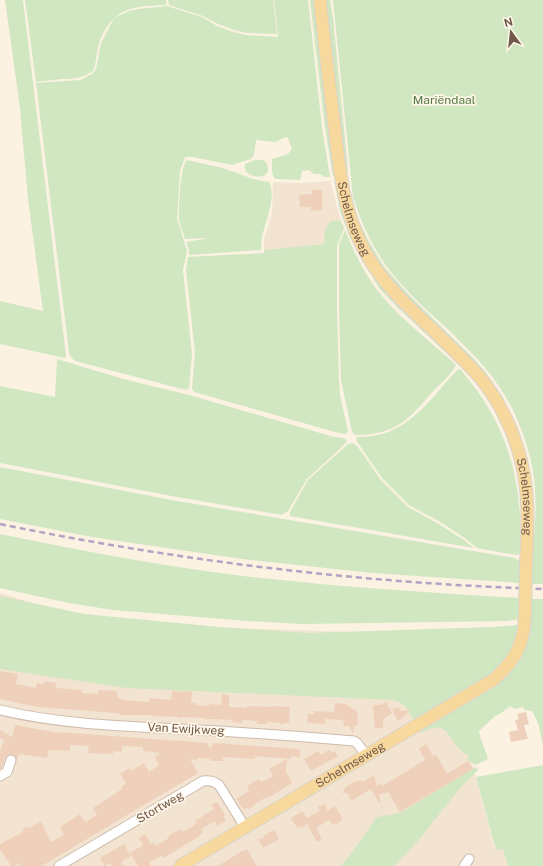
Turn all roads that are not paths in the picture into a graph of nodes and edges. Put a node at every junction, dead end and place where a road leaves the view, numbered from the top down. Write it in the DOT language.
graph roads {
  1 [pos="320,0"];
  2 [pos="0,710"];
  3 [pos="366,755"];
  4 [pos="10,760"];
  5 [pos="0,776"];
  6 [pos="246,827"];
  7 [pos="59,866"];
  8 [pos="180,866"];
  1 -- 3 [label="main road, Schelmseweg, bridge"];
  2 -- 3 [label="street, Van Ewijkweg"];
  3 -- 6 [label="main road, Schelmseweg"];
  4 -- 5 [label="street"];
  6 -- 7 [label="street, Stortweg"];
  6 -- 8 [label="main road, Schelmseweg"];
}
